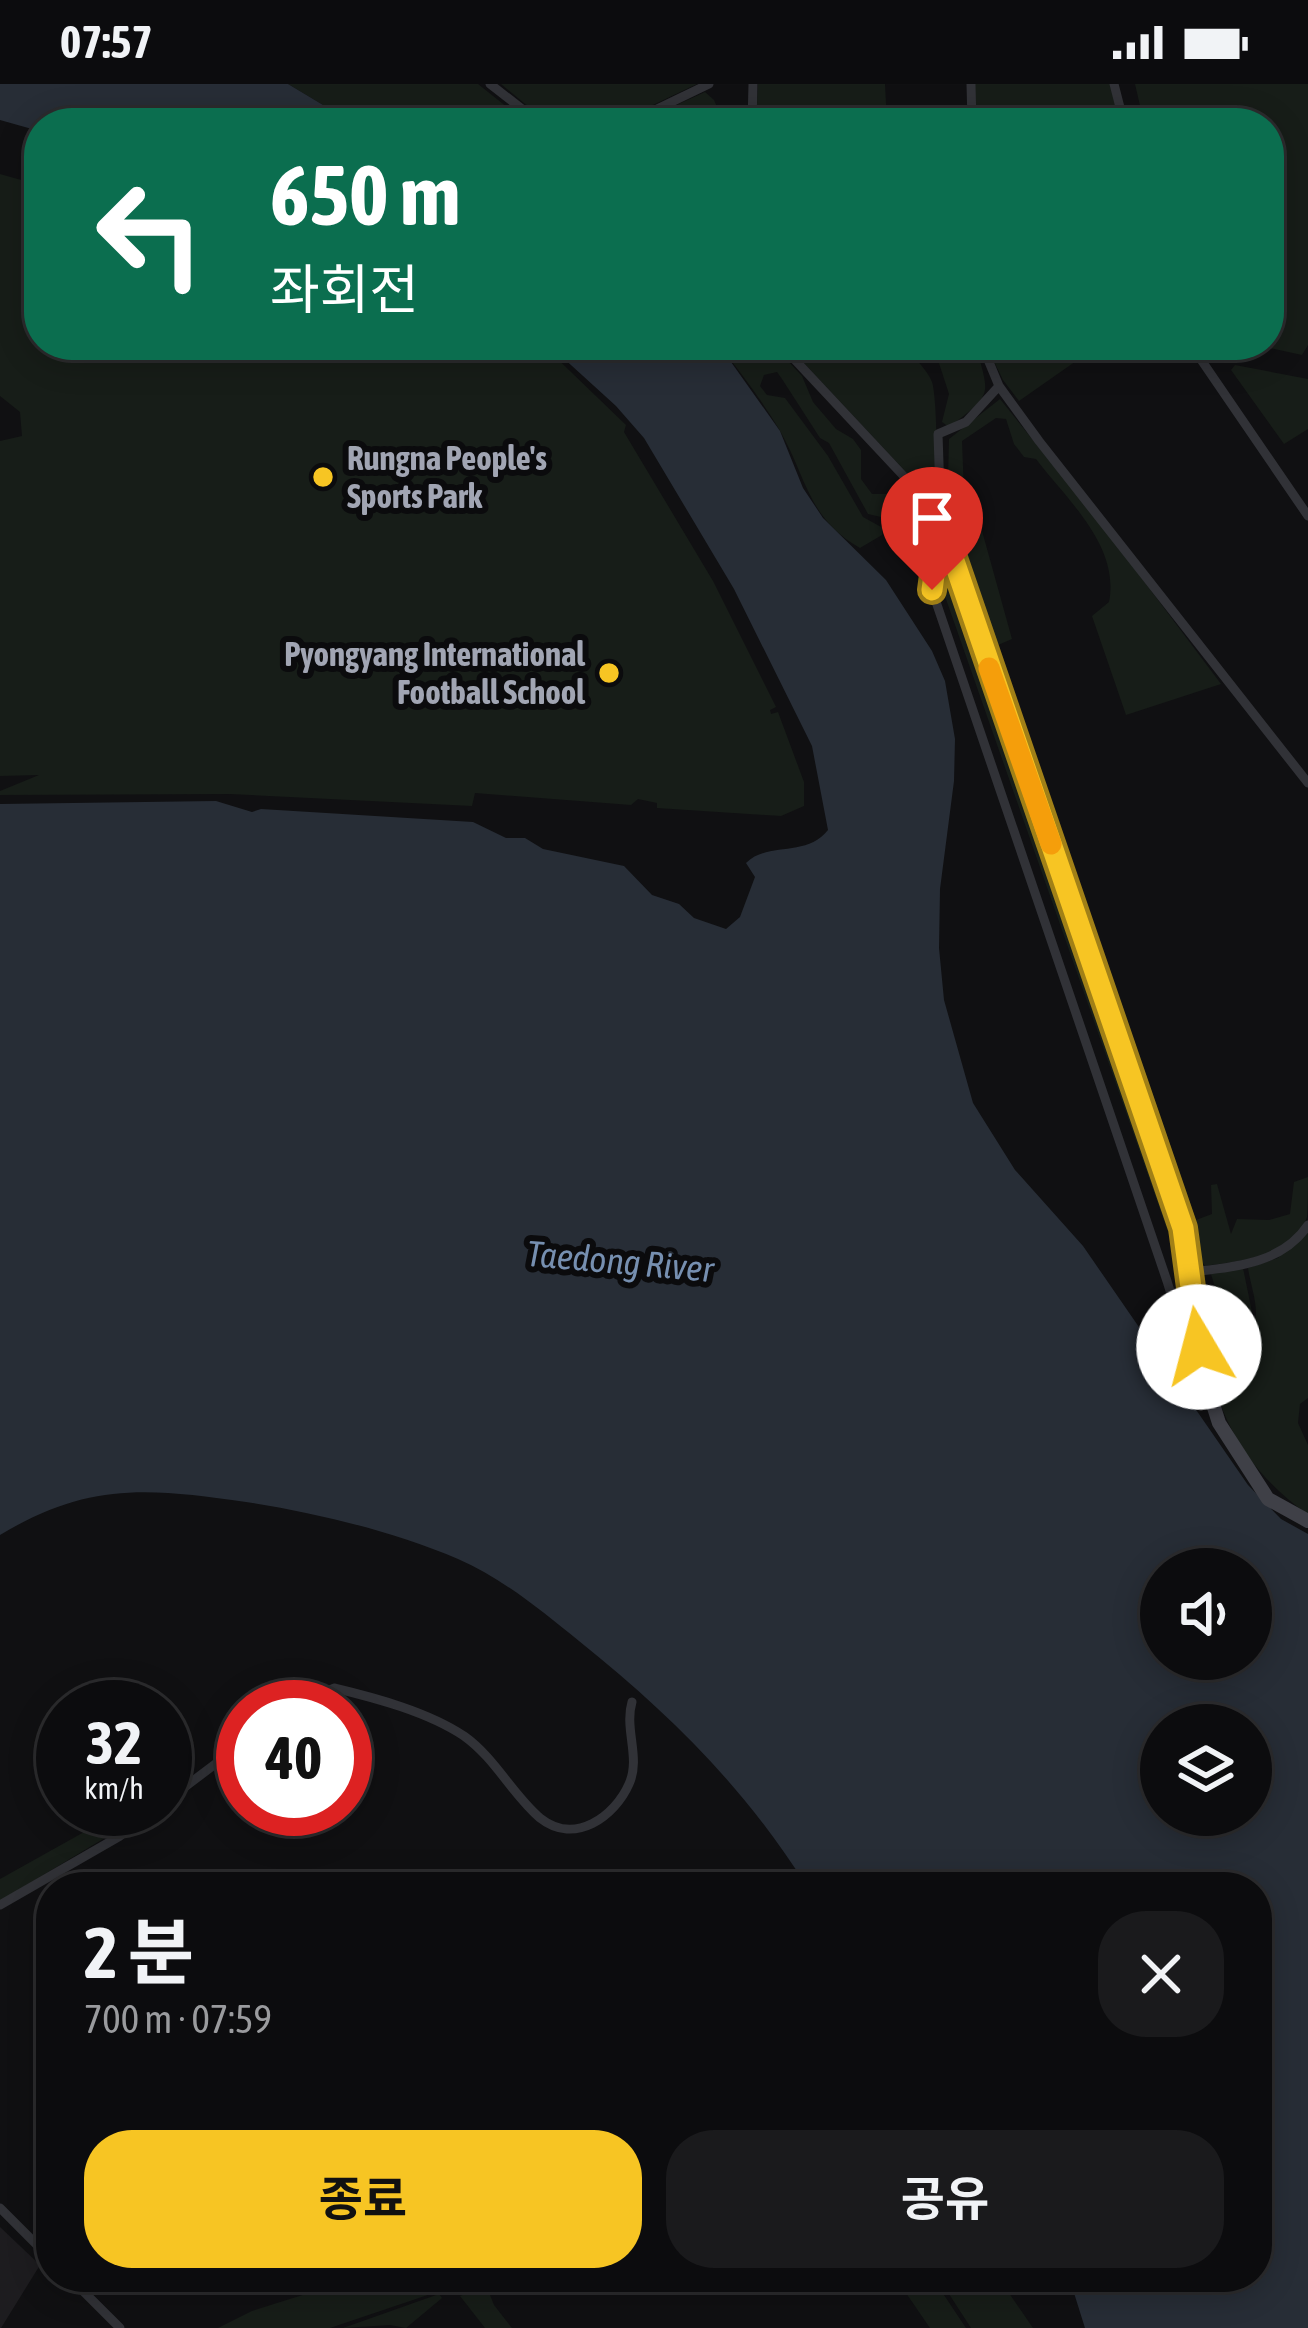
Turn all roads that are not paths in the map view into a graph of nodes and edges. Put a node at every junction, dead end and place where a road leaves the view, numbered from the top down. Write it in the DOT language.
graph roads {
  1 [pos="490,84"];
  2 [pos="709,84"];
  3 [pos="521,108"];
  4 [pos="659,108"];
  5 [pos="795,360"];
  6 [pos="988,360"];
  7 [pos="1201,360"];
  8 [pos="999,386"];
  9 [pos="1308,516"];
  10 [pos="941,523"];
  11 [pos="1308,783"];
  12 [pos="1308,1225"];
  13 [pos="1191,1272"];
  14 [pos="1175,1363"];
  15 [pos="1308,1521"];
  16 [pos="372,1701"];
  17 [pos="632,1702"];
  18 [pos="216,1763"];
  19 [pos="192,1782"];
  20 [pos="120,1836"];
  21 [pos="57,1872"];
  22 [pos="36,1884"];
  23 [pos="0,1905"];
  24 [pos="0,2209"];
  25 [pos="36,2244"];
  26 [pos="84,2292"];
  27 [pos="120,2328"];
  1 -- 3 [label="street"];
  2 -- 4 [label="street"];
  5 -- 10 [label="street"];
  6 -- 8 [label="street"];
  7 -- 9 [label="street"];
  8 -- 10 [label="street"];
  8 -- 11 [label="street"];
  10 -- 13 [label="street"];
  10 -- 14 [label="street"];
  12 -- 13 [label="street"];
  13 -- 15 [label="street"];
  16 -- 17 [label="street"];
  18 -- 19 [label="street"];
  20 -- 21 [label="street"];
  22 -- 23 [label="street"];
  24 -- 25 [label="street"];
  26 -- 27 [label="street"];
}
